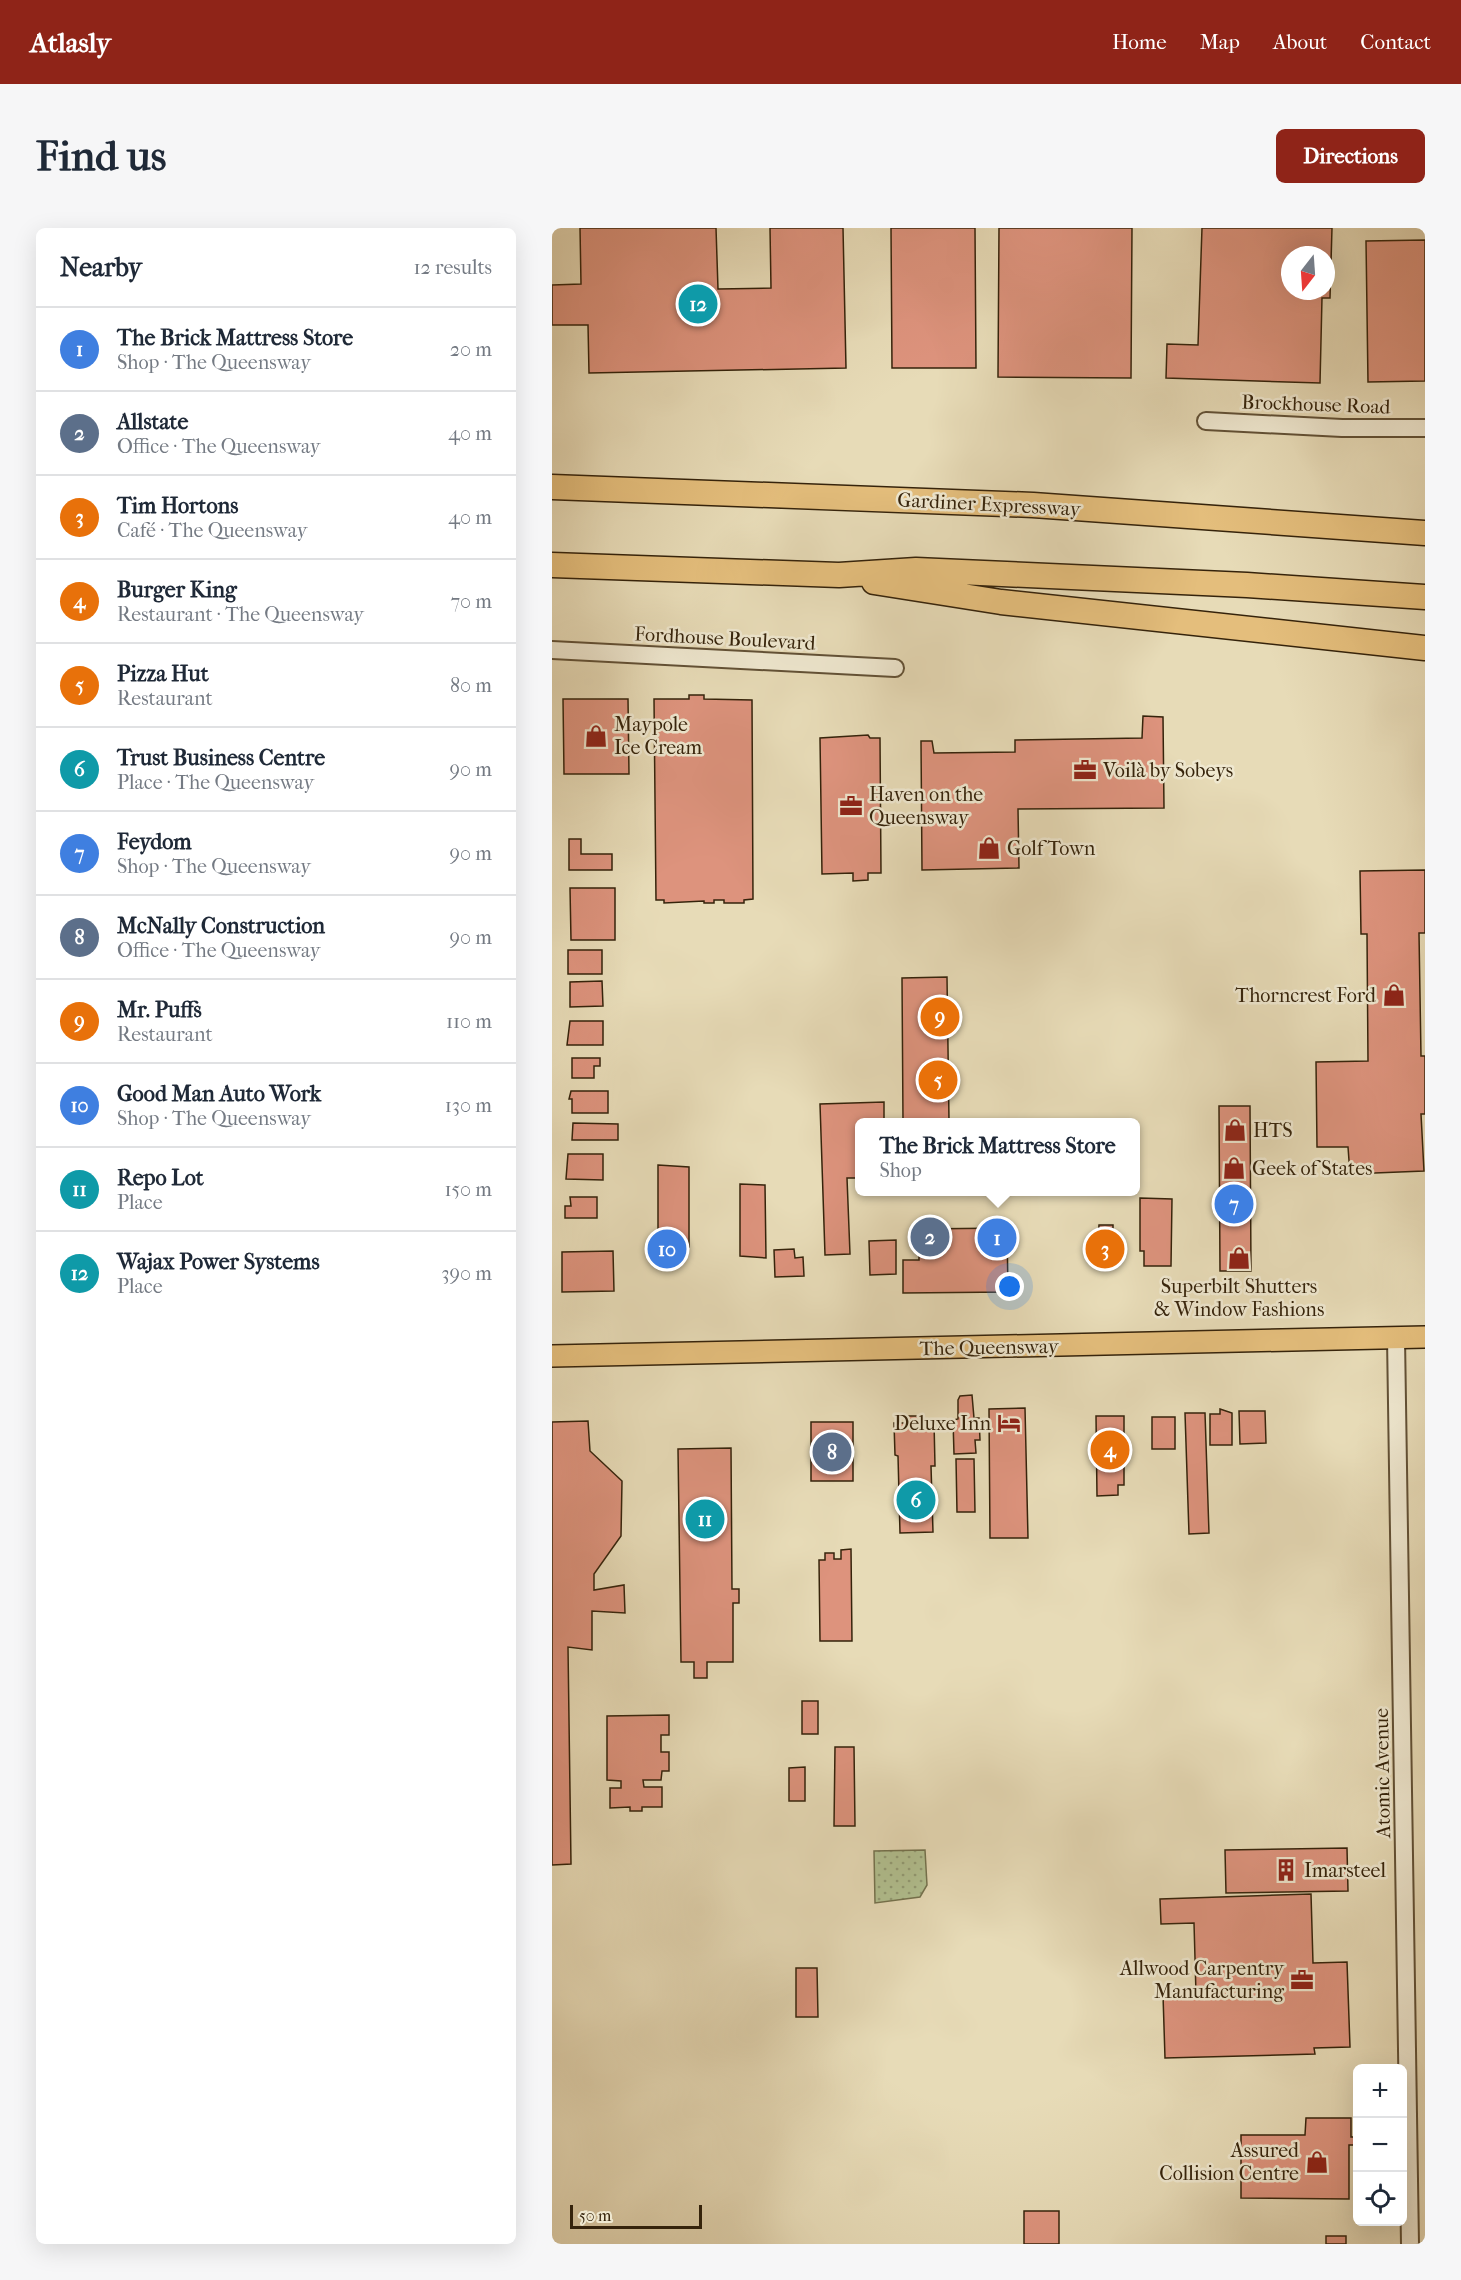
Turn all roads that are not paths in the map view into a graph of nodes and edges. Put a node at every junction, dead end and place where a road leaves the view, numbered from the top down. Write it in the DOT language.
graph roads {
  1 [pos="1206,421"];
  2 [pos="1425,428"];
  3 [pos="552,487"];
  4 [pos="1425,533"];
  5 [pos="552,565"];
  6 [pos="839,575"];
  7 [pos="1425,597"];
  8 [pos="1425,648"];
  9 [pos="552,650"];
  10 [pos="895,668"];
  11 [pos="1425,1337"];
  12 [pos="1396,1338"];
  13 [pos="552,1356"];
  14 [pos="1410,2244"];
  1 -- 2 [label="street, Brockhouse Road"];
  3 -- 4 [label="highway, Gardiner Expressway"];
  5 -- 6 [label="highway"];
  6 -- 7 [label="highway"];
  6 -- 8 [label="highway"];
  9 -- 10 [label="street, Fordhouse Boulevard"];
  11 -- 12 [label="main road, The Queensway"];
  12 -- 13 [label="main road, The Queensway"];
  12 -- 14 [label="street, Atomic Avenue"];
}
